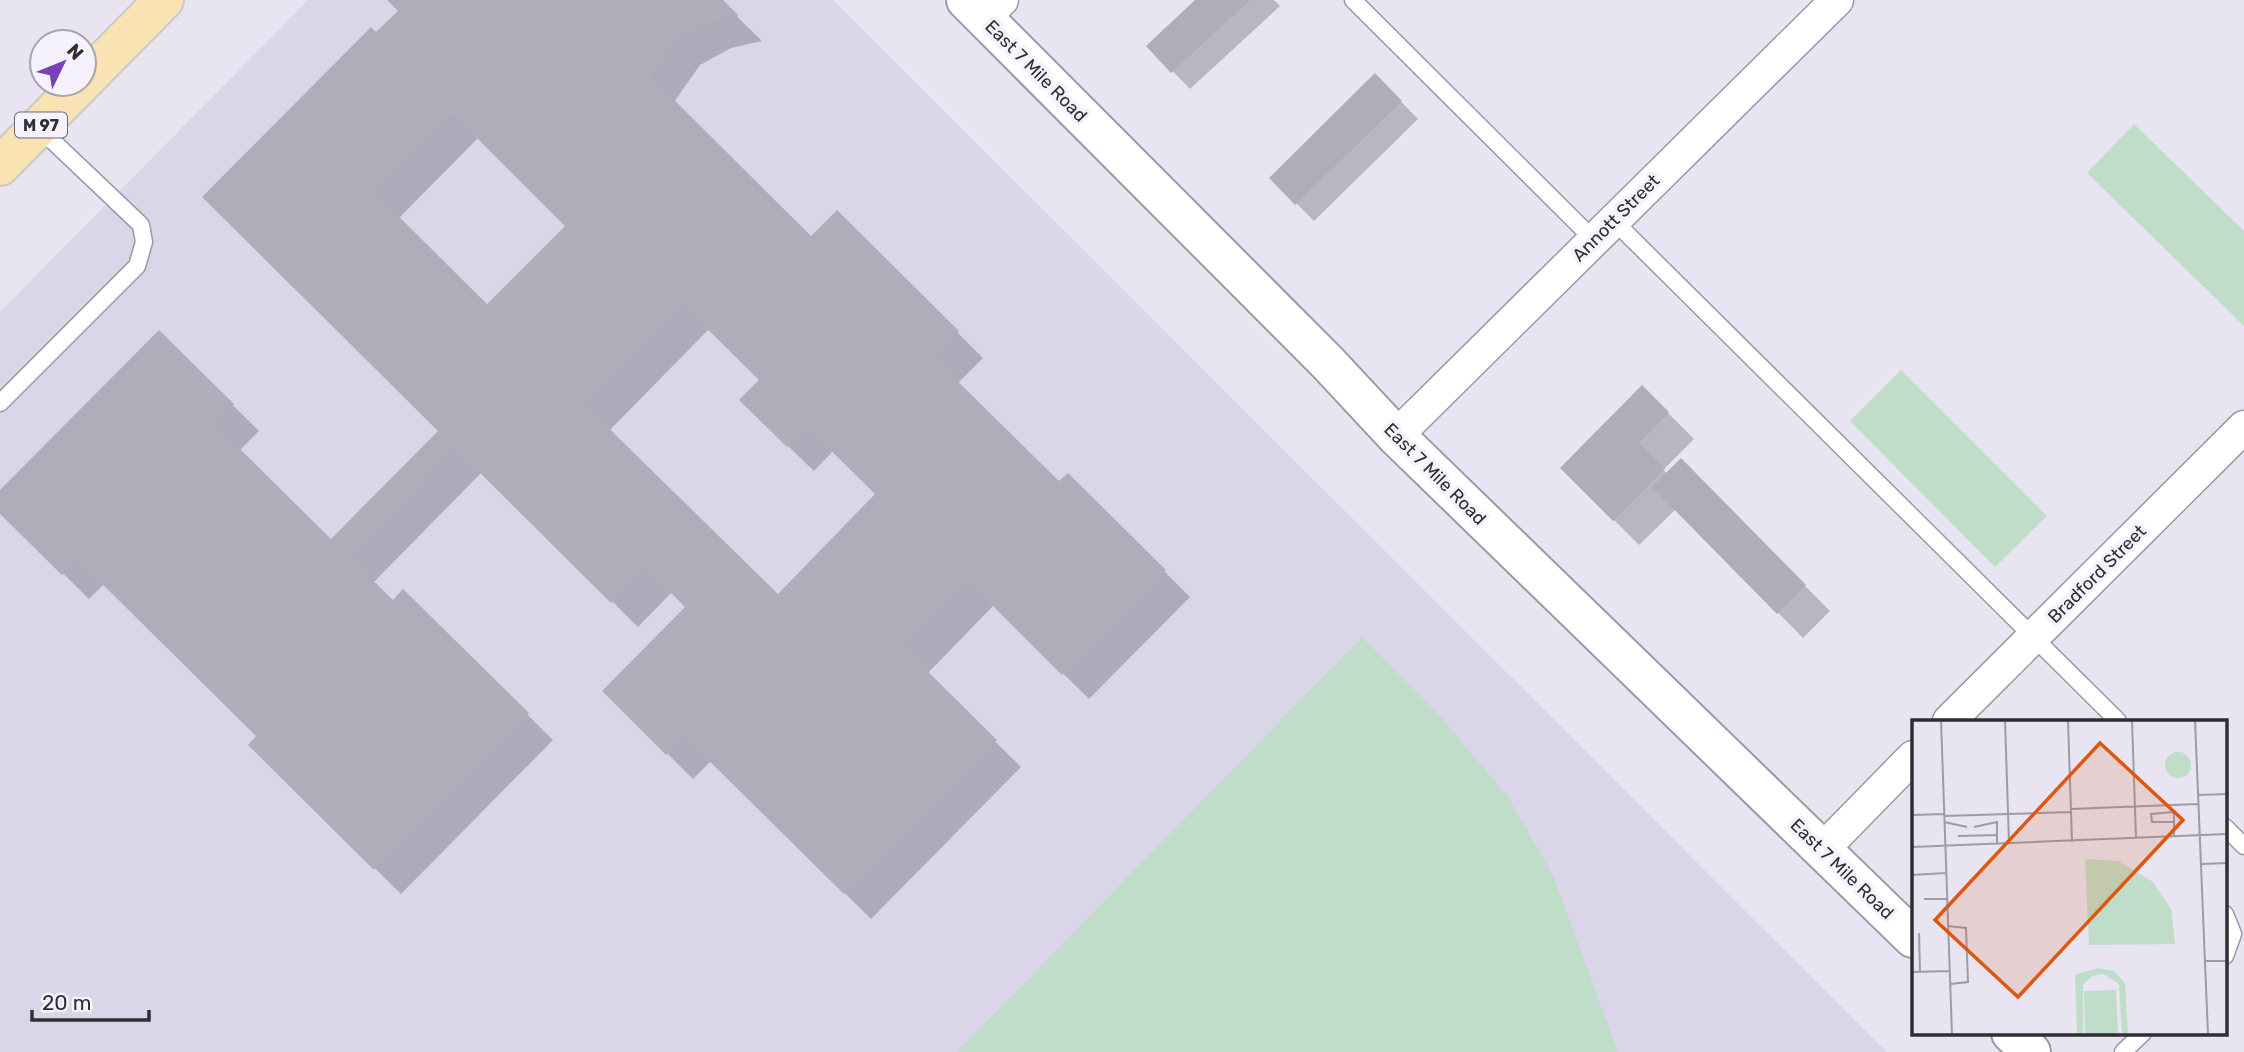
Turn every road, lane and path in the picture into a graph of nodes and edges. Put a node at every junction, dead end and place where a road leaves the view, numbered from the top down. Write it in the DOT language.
graph roads {
  1 [pos="164,0"];
  2 [pos="1353,0"];
  3 [pos="1837,0"];
  4 [pos="984,6"];
  5 [pos="98,68"];
  6 [pos="68,98"];
  7 [pos="38,127"];
  8 [pos="0,166"];
  9 [pos="1604,230"];
  10 [pos="0,402"];
  11 [pos="2244,427"];
  12 [pos="1396,436"];
  13 [pos="2034,637"];
  14 [pos="1950,720"];
  15 [pos="2117,720"];
  16 [pos="1912,758"];
  17 [pos="2226,828"];
  18 [pos="2244,846"];
  19 [pos="1822,850"];
  20 [pos="2226,916"];
  21 [pos="1912,937"];
  22 [pos="2226,953"];
  23 [pos="2012,1034"];
  24 [pos="2142,1034"];
  25 [pos="2031,1052"];
  26 [pos="2123,1052"];
  1 -- 5 [label="main road, M 97"];
  2 -- 9 [label="lane"];
  3 -- 9 [label="street, Annott Street"];
  4 -- 12 [label="street, East 7 Mile Road"];
  6 -- 7 [label="main road, M 97"];
  7 -- 8 [label="main road, M 97"];
  7 -- 10 [label="lane"];
  9 -- 12 [label="street, Annott Street"];
  9 -- 13 [label="lane"];
  11 -- 13 [label="street, Bradford Street"];
  12 -- 19 [label="street, East 7 Mile Road"];
  13 -- 14 [label="street, Bradford Street"];
  13 -- 15 [label="lane"];
  16 -- 19 [label="street"];
  17 -- 18 [label="lane"];
  19 -- 21 [label="street, East 7 Mile Road"];
  20 -- 22 [label="lane"];
  23 -- 25 [label="street"];
  24 -- 26 [label="lane"];
}
